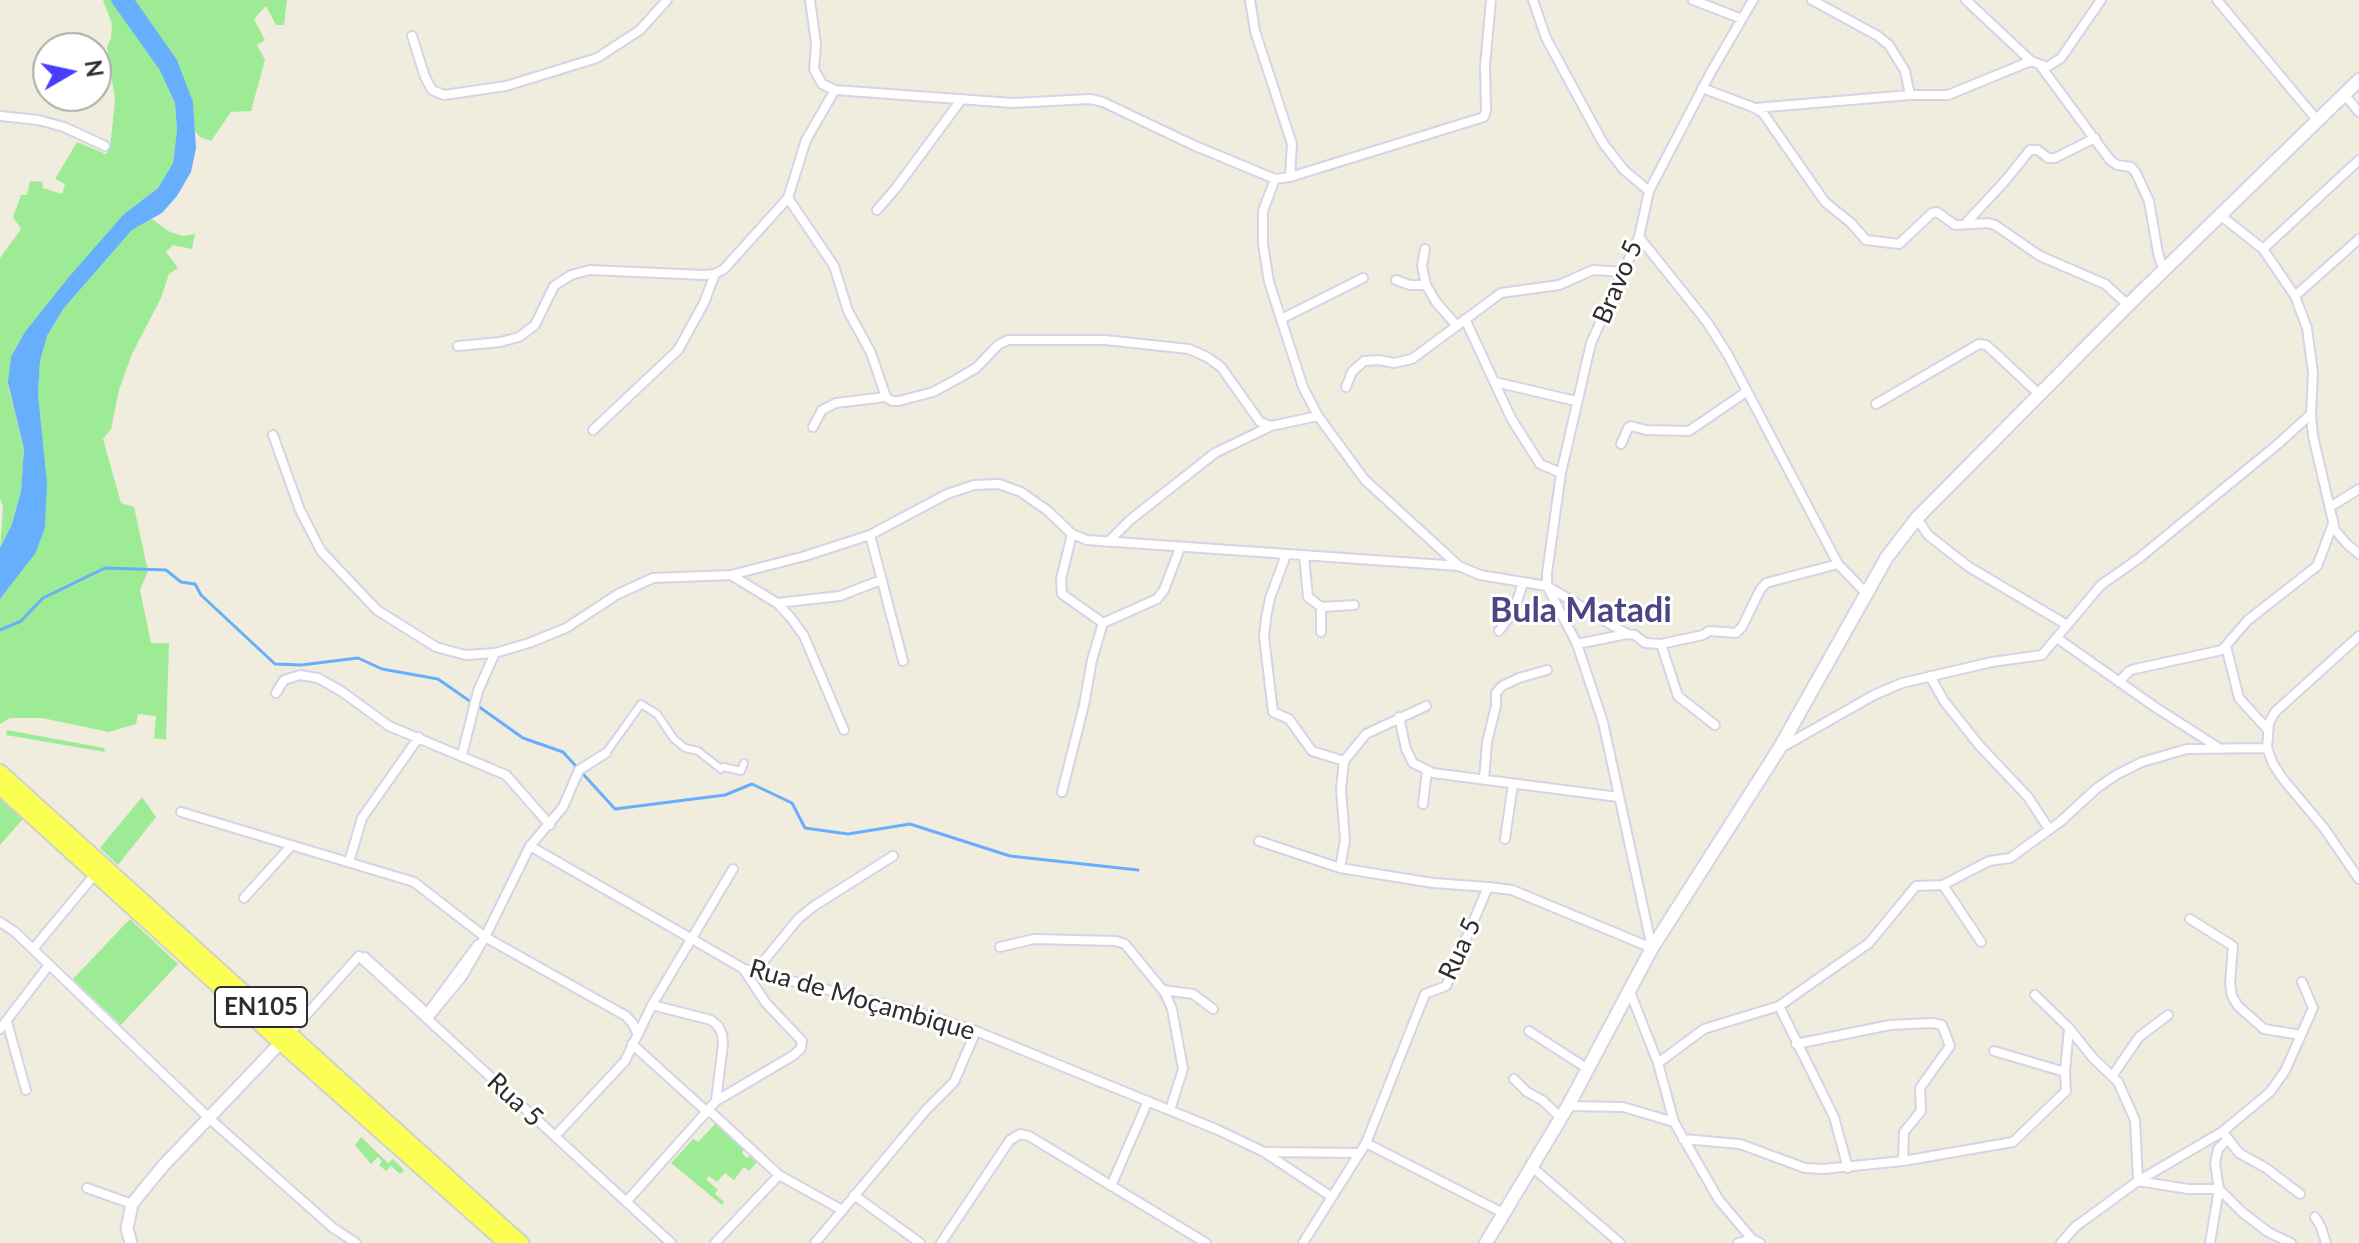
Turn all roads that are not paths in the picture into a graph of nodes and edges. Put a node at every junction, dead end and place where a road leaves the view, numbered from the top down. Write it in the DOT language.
graph roads {
  1 [pos="667,0"];
  2 [pos="810,0"];
  3 [pos="1250,0"];
  4 [pos="1491,0"];
  5 [pos="1533,0"];
  6 [pos="1693,0"];
  7 [pos="1753,0"];
  8 [pos="1812,0"];
  9 [pos="1966,0"];
  10 [pos="2101,0"];
  11 [pos="2217,0"];
  12 [pos="1742,19"];
  13 [pos="412,36"];
  14 [pos="2035,63"];
  15 [pos="2359,80"];
  16 [pos="1702,88"];
  17 [pos="835,90"];
  18 [pos="2344,94"];
  19 [pos="1910,95"];
  20 [pos="961,100"];
  21 [pos="1755,108"];
  22 [pos="2359,112"];
  23 [pos="0,116"];
  24 [pos="2317,120"];
  25 [pos="2095,138"];
  26 [pos="105,146"];
  27 [pos="2359,160"];
  28 [pos="1290,177"];
  29 [pos="1275,179"];
  30 [pos="1649,191"];
  31 [pos="788,198"];
  32 [pos="877,210"];
  33 [pos="2220,215"];
  34 [pos="1965,224"];
  35 [pos="1639,237"];
  36 [pos="2359,239"];
  37 [pos="1425,249"];
  38 [pos="2263,249"];
  39 [pos="2166,267"];
  40 [pos="1624,272"];
  41 [pos="715,274"];
  42 [pos="1363,278"];
  43 [pos="1396,280"];
  44 [pos="1426,285"];
  45 [pos="2295,296"];
  46 [pos="2128,305"];
  47 [pos="1281,319"];
  48 [pos="1461,322"];
  49 [pos="458,346"];
  50 [pos="1495,382"];
  51 [pos="1346,387"];
  52 [pos="1746,392"];
  53 [pos="2040,395"];
  54 [pos="886,397"];
  55 [pos="1576,401"];
  56 [pos="1876,404"];
  57 [pos="2311,414"];
  58 [pos="1318,416"];
  59 [pos="1271,426"];
  60 [pos="813,427"];
  61 [pos="593,430"];
  62 [pos="273,435"];
  63 [pos="1621,444"];
  64 [pos="1561,473"];
  65 [pos="2359,489"];
  66 [pos="2330,507"];
  67 [pos="1917,518"];
  68 [pos="2334,523"];
  69 [pos="1072,534"];
  70 [pos="870,535"];
  71 [pos="1108,542"];
  72 [pos="1180,548"];
  73 [pos="2359,554"];
  74 [pos="1286,555"];
  75 [pos="1304,556"];
  76 [pos="1838,564"];
  77 [pos="1459,566"];
  78 [pos="731,575"];
  79 [pos="881,580"];
  80 [pos="1523,583"];
  81 [pos="1547,586"];
  82 [pos="1865,592"];
  83 [pos="777,603"];
  84 [pos="1354,605"];
  85 [pos="1321,607"];
  86 [pos="1103,623"];
  87 [pos="2067,625"];
  88 [pos="1499,631"];
  89 [pos="1321,632"];
  90 [pos="1627,634"];
  91 [pos="2359,636"];
  92 [pos="2057,638"];
  93 [pos="1577,644"];
  94 [pos="1661,644"];
  95 [pos="2226,646"];
  96 [pos="495,653"];
  97 [pos="903,661"];
  98 [pos="1547,670"];
  99 [pos="1930,676"];
  100 [pos="2119,682"];
  101 [pos="276,693"];
  102 [pos="1426,706"];
  103 [pos="1399,717"];
  104 [pos="1715,725"];
  105 [pos="844,730"];
  106 [pos="2268,730"];
  107 [pos="419,737"];
  108 [pos="2219,748"];
  109 [pos="2267,748"];
  110 [pos="1779,749"];
  111 [pos="606,753"];
  112 [pos="462,755"];
  113 [pos="1344,761"];
  114 [pos="744,763"];
  115 [pos="1427,770"];
  116 [pos="0,772"];
  117 [pos="1484,780"];
  118 [pos="1513,784"];
  119 [pos="0,787"];
  120 [pos="1062,792"];
  121 [pos="1618,797"];
  122 [pos="1423,804"];
  123 [pos="181,812"];
  124 [pos="550,825"];
  125 [pos="2049,829"];
  126 [pos="1505,839"];
  127 [pos="1259,841"];
  128 [pos="291,846"];
  129 [pos="530,846"];
  130 [pos="893,856"];
  131 [pos="349,862"];
  132 [pos="1340,868"];
  133 [pos="733,869"];
  134 [pos="96,873"];
  135 [pos="2359,879"];
  136 [pos="1943,885"];
  137 [pos="1488,887"];
  138 [pos="244,898"];
  139 [pos="2190,919"];
  140 [pos="0,922"];
  141 [pos="485,937"];
  142 [pos="691,940"];
  143 [pos="1981,942"];
  144 [pos="478,943"];
  145 [pos="1000,947"];
  146 [pos="1652,948"];
  147 [pos="33,949"];
  148 [pos="362,956"];
  149 [pos="49,965"];
  150 [pos="744,969"];
  151 [pos="754,973"];
  152 [pos="2302,982"];
  153 [pos="1163,990"];
  154 [pos="1630,992"];
  155 [pos="2035,995"];
  156 [pos="652,1005"];
  157 [pos="1779,1006"];
  158 [pos="1213,1009"];
  159 [pos="2168,1015"];
  160 [pos="428,1018"];
  161 [pos="3,1026"];
  162 [pos="2069,1028"];
  163 [pos="976,1031"];
  164 [pos="1529,1031"];
  165 [pos="637,1033"];
  166 [pos="2301,1035"];
  167 [pos="286,1038"];
  168 [pos="632,1044"];
  169 [pos="1796,1044"];
  170 [pos="1994,1051"];
  171 [pos="1658,1063"];
  172 [pos="1588,1069"];
  173 [pos="2065,1072"];
  174 [pos="2113,1075"];
  175 [pos="1514,1079"];
  176 [pos="26,1090"];
  177 [pos="716,1101"];
  178 [pos="1148,1101"];
  179 [pos="1170,1110"];
  180 [pos="706,1111"];
  181 [pos="1565,1112"];
  182 [pos="210,1119"];
  183 [pos="1674,1122"];
  184 [pos="555,1136"];
  185 [pos="2225,1136"];
  186 [pos="1683,1139"];
  187 [pos="1366,1143"];
  188 [pos="1264,1152"];
  189 [pos="1360,1153"];
  190 [pos="1903,1161"];
  191 [pos="1532,1167"];
  192 [pos="1848,1168"];
  193 [pos="779,1175"];
  194 [pos="2138,1181"];
  195 [pos="1111,1186"];
  196 [pos="87,1188"];
  197 [pos="2219,1189"];
  198 [pos="2300,1194"];
  199 [pos="854,1195"];
  200 [pos="1332,1197"];
  201 [pos="627,1201"];
  202 [pos="132,1204"];
  203 [pos="842,1210"];
  204 [pos="1505,1214"];
  205 [pos="2315,1217"];
  206 [pos="1756,1241"];
  207 [pos="131,1243"];
  208 [pos="356,1243"];
  209 [pos="507,1243"];
  210 [pos="521,1243"];
  211 [pos="671,1243"];
  212 [pos="715,1243"];
  213 [pos="815,1243"];
  214 [pos="920,1243"];
  215 [pos="941,1243"];
  216 [pos="1206,1243"];
  217 [pos="1303,1243"];
  218 [pos="1486,1243"];
  219 [pos="1620,1243"];
  220 [pos="1738,1243"];
  221 [pos="2061,1243"];
  222 [pos="2210,1243"];
  223 [pos="2291,1243"];
  224 [pos="2326,1243"];
  1 -- 13 [label="street"];
  2 -- 17 [label="street"];
  3 -- 28 [label="street"];
  4 -- 28 [label="street"];
  5 -- 30 [label="street"];
  6 -- 12 [label="street"];
  7 -- 12 [label="street, Bravo 5"];
  8 -- 19 [label="street"];
  9 -- 14 [label="street"];
  10 -- 14 [label="street"];
  11 -- 24 [label="street"];
  12 -- 16 [label="street, Bravo 5"];
  14 -- 19 [label="street"];
  14 -- 25 [label="street"];
  15 -- 18 [label="main road"];
  16 -- 21 [label="street"];
  16 -- 30 [label="street, Bravo 5"];
  17 -- 20 [label="street"];
  17 -- 31 [label="street"];
  18 -- 22 [label="street"];
  18 -- 24 [label="main road"];
  19 -- 21 [label="street"];
  20 -- 29 [label="street"];
  20 -- 32 [label="street"];
  21 -- 34 [label="street"];
  23 -- 26 [label="street"];
  24 -- 33 [label="main road"];
  25 -- 34 [label="street"];
  25 -- 39 [label="street"];
  27 -- 38 [label="street"];
  28 -- 29 [label="street"];
  29 -- 47 [label="street"];
  30 -- 35 [label="street, Bravo 5"];
  31 -- 41 [label="street"];
  31 -- 54 [label="street"];
  33 -- 38 [label="street"];
  33 -- 39 [label="main road"];
  34 -- 46 [label="street"];
  35 -- 40 [label="street, Bravo 5"];
  35 -- 52 [label="street"];
  36 -- 45 [label="street"];
  37 -- 44 [label="street"];
  38 -- 45 [label="street"];
  39 -- 46 [label="main road"];
  40 -- 48 [label="street"];
  40 -- 55 [label="street, Bravo 5"];
  41 -- 49 [label="street"];
  41 -- 61 [label="street"];
  42 -- 47 [label="street"];
  43 -- 44 [label="street"];
  44 -- 48 [label="street"];
  45 -- 57 [label="street"];
  46 -- 53 [label="main road"];
  47 -- 58 [label="street"];
  48 -- 50 [label="street"];
  48 -- 51 [label="street"];
  50 -- 55 [label="street"];
  50 -- 64 [label="street"];
  52 -- 63 [label="street"];
  52 -- 76 [label="street"];
  53 -- 56 [label="street"];
  53 -- 67 [label="main road"];
  54 -- 59 [label="street"];
  54 -- 60 [label="street"];
  55 -- 64 [label="street, Bravo 5"];
  57 -- 66 [label="street"];
  57 -- 87 [label="street"];
  58 -- 59 [label="street"];
  58 -- 77 [label="street"];
  59 -- 71 [label="street"];
  62 -- 96 [label="street"];
  64 -- 81 [label="street, Bravo 5"];
  65 -- 66 [label="street"];
  66 -- 68 [label="street"];
  67 -- 82 [label="main road"];
  67 -- 87 [label="street"];
  68 -- 73 [label="street"];
  68 -- 95 [label="street"];
  69 -- 70 [label="street"];
  69 -- 71 [label="street"];
  69 -- 86 [label="street"];
  70 -- 78 [label="street"];
  70 -- 79 [label="street"];
  71 -- 72 [label="street"];
  72 -- 74 [label="street"];
  72 -- 86 [label="street"];
  74 -- 75 [label="street"];
  74 -- 113 [label="street"];
  75 -- 77 [label="street"];
  75 -- 85 [label="street"];
  76 -- 82 [label="street"];
  76 -- 94 [label="street"];
  77 -- 80 [label="street"];
  78 -- 83 [label="street"];
  78 -- 96 [label="street"];
  79 -- 83 [label="street"];
  79 -- 97 [label="street"];
  80 -- 81 [label="street"];
  80 -- 88 [label="street"];
  81 -- 90 [label="street"];
  81 -- 93 [label="street"];
  82 -- 110 [label="main road"];
  83 -- 105 [label="street"];
  84 -- 85 [label="street"];
  85 -- 89 [label="street"];
  86 -- 120 [label="street"];
  87 -- 92 [label="street"];
  90 -- 93 [label="street"];
  90 -- 94 [label="street"];
  91 -- 106 [label="street"];
  92 -- 99 [label="street"];
  92 -- 100 [label="street"];
  93 -- 121 [label="street"];
  94 -- 104 [label="street"];
  95 -- 100 [label="street"];
  95 -- 106 [label="street"];
  96 -- 112 [label="street"];
  98 -- 117 [label="street"];
  99 -- 110 [label="street"];
  99 -- 125 [label="street"];
  100 -- 108 [label="street"];
  101 -- 107 [label="street"];
  102 -- 103 [label="street"];
  103 -- 113 [label="street"];
  103 -- 115 [label="street"];
  106 -- 109 [label="street"];
  107 -- 112 [label="street"];
  107 -- 131 [label="street"];
  108 -- 109 [label="street"];
  108 -- 125 [label="street"];
  109 -- 135 [label="street"];
  110 -- 146 [label="main road"];
  111 -- 114 [label="street"];
  111 -- 124 [label="street"];
  112 -- 124 [label="street"];
  113 -- 132 [label="street"];
  115 -- 117 [label="street"];
  115 -- 122 [label="street"];
  116 -- 167 [label="main road, EN105"];
  117 -- 118 [label="street"];
  118 -- 121 [label="street"];
  118 -- 126 [label="street"];
  119 -- 134 [label="main road, EN105"];
  121 -- 146 [label="street"];
  123 -- 128 [label="street"];
  124 -- 129 [label="street"];
  125 -- 136 [label="street"];
  127 -- 132 [label="street"];
  128 -- 131 [label="street"];
  128 -- 138 [label="street"];
  129 -- 141 [label="street"];
  129 -- 142 [label="street, Rua de Moçambique"];
  130 -- 151 [label="street"];
  131 -- 141 [label="street"];
  132 -- 137 [label="street"];
  133 -- 142 [label="street"];
  134 -- 147 [label="street"];
  134 -- 167 [label="main road, EN105"];
  136 -- 143 [label="street"];
  136 -- 157 [label="street"];
  137 -- 146 [label="street, Rua 5"];
  137 -- 187 [label="street, Rua 5"];
  139 -- 166 [label="street"];
  140 -- 147 [label="street"];
  141 -- 160 [label="street"];
  141 -- 165 [label="street"];
  142 -- 150 [label="street, Rua de Moçambique"];
  142 -- 156 [label="street"];
  144 -- 148 [label="street"];
  145 -- 153 [label="street"];
  146 -- 154 [label="main road"];
  147 -- 149 [label="street"];
  148 -- 160 [label="street, Rua 5"];
  148 -- 167 [label="street"];
  149 -- 161 [label="street"];
  149 -- 182 [label="street"];
  150 -- 151 [label="street, Rua de Moçambique"];
  150 -- 177 [label="street"];
  151 -- 163 [label="street, Rua de Moçambique"];
  152 -- 166 [label="street"];
  153 -- 158 [label="street"];
  153 -- 179 [label="street"];
  154 -- 171 [label="street"];
  154 -- 172 [label="main road"];
  155 -- 162 [label="street"];
  156 -- 165 [label="street"];
  156 -- 177 [label="street"];
  157 -- 169 [label="street"];
  157 -- 171 [label="street"];
  159 -- 174 [label="street"];
  160 -- 184 [label="street, Rua 5"];
  161 -- 176 [label="street"];
  162 -- 173 [label="street"];
  162 -- 174 [label="street"];
  163 -- 178 [label="street, Rua de Moçambique"];
  163 -- 199 [label="street"];
  164 -- 172 [label="street"];
  165 -- 168 [label="street"];
  166 -- 185 [label="street"];
  167 -- 182 [label="street"];
  167 -- 209 [label="main road, EN105"];
  167 -- 210 [label="main road, EN105"];
  168 -- 180 [label="street"];
  168 -- 184 [label="street"];
  169 -- 190 [label="street"];
  169 -- 192 [label="street"];
  170 -- 173 [label="street"];
  171 -- 183 [label="street"];
  172 -- 181 [label="main road"];
  173 -- 190 [label="street"];
  174 -- 194 [label="street"];
  175 -- 181 [label="street"];
  177 -- 180 [label="street"];
  178 -- 179 [label="street, Rua de Moçambique"];
  178 -- 195 [label="street"];
  179 -- 188 [label="street, Rua de Moçambique"];
  180 -- 193 [label="street"];
  180 -- 201 [label="street"];
  181 -- 183 [label="street"];
  181 -- 191 [label="main road"];
  182 -- 202 [label="street"];
  182 -- 208 [label="street"];
  183 -- 186 [label="street"];
  184 -- 201 [label="street, Rua 5"];
  185 -- 194 [label="street"];
  185 -- 197 [label="street"];
  185 -- 198 [label="street"];
  186 -- 192 [label="street"];
  186 -- 206 [label="street"];
  187 -- 189 [label="street, Rua 5"];
  187 -- 204 [label="street"];
  188 -- 189 [label="street"];
  188 -- 200 [label="street, Rua de Moçambique"];
  189 -- 200 [label="street, Rua 5"];
  190 -- 192 [label="street"];
  191 -- 204 [label="main road"];
  191 -- 219 [label="street"];
  193 -- 203 [label="street"];
  193 -- 212 [label="street"];
  194 -- 197 [label="street"];
  194 -- 221 [label="street"];
  195 -- 215 [label="street"];
  195 -- 216 [label="street"];
  196 -- 202 [label="street"];
  197 -- 222 [label="street"];
  197 -- 223 [label="street"];
  199 -- 203 [label="street"];
  199 -- 214 [label="street"];
  200 -- 217 [label="street, Rua 5"];
  201 -- 211 [label="street, Rua 5"];
  202 -- 207 [label="street"];
  203 -- 213 [label="street"];
  204 -- 218 [label="main road"];
  205 -- 224 [label="street"];
  206 -- 220 [label="street"];
}
